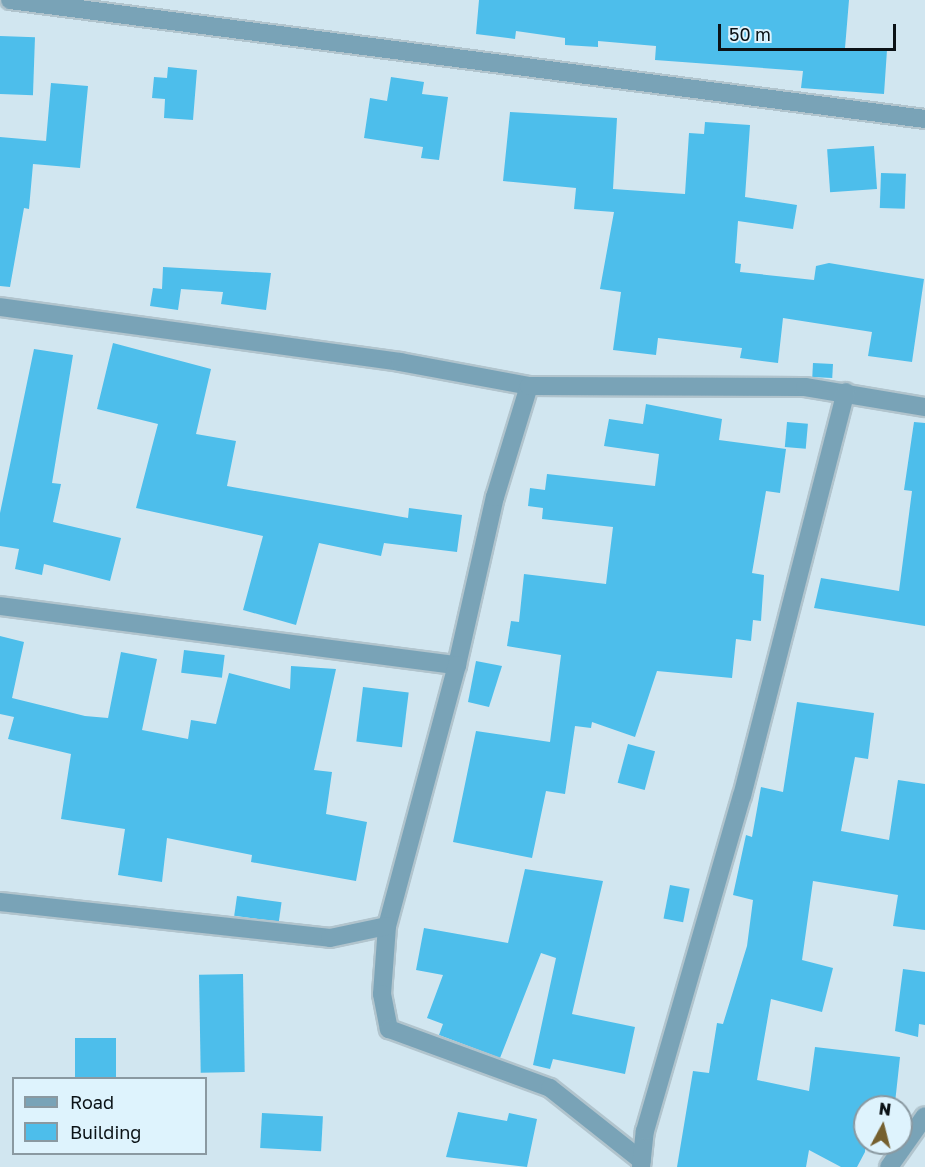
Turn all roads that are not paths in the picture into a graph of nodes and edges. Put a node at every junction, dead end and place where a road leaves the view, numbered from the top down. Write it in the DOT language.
graph roads {
  1 [pos="10,0"];
  2 [pos="925,119"];
  3 [pos="0,307"];
  4 [pos="529,386"];
  5 [pos="846,392"];
  6 [pos="925,406"];
  7 [pos="0,606"];
  8 [pos="457,664"];
  9 [pos="0,902"];
  10 [pos="387,926"];
  11 [pos="925,1116"];
  12 [pos="641,1164"];
  13 [pos="889,1167"];
  1 -- 2 [label="street"];
  3 -- 4 [label="street"];
  4 -- 5 [label="street"];
  4 -- 8 [label="street"];
  5 -- 6 [label="street"];
  5 -- 12 [label="street"];
  7 -- 8 [label="street"];
  8 -- 10 [label="street"];
  9 -- 10 [label="street"];
  10 -- 12 [label="street"];
  11 -- 13 [label="street"];
}
